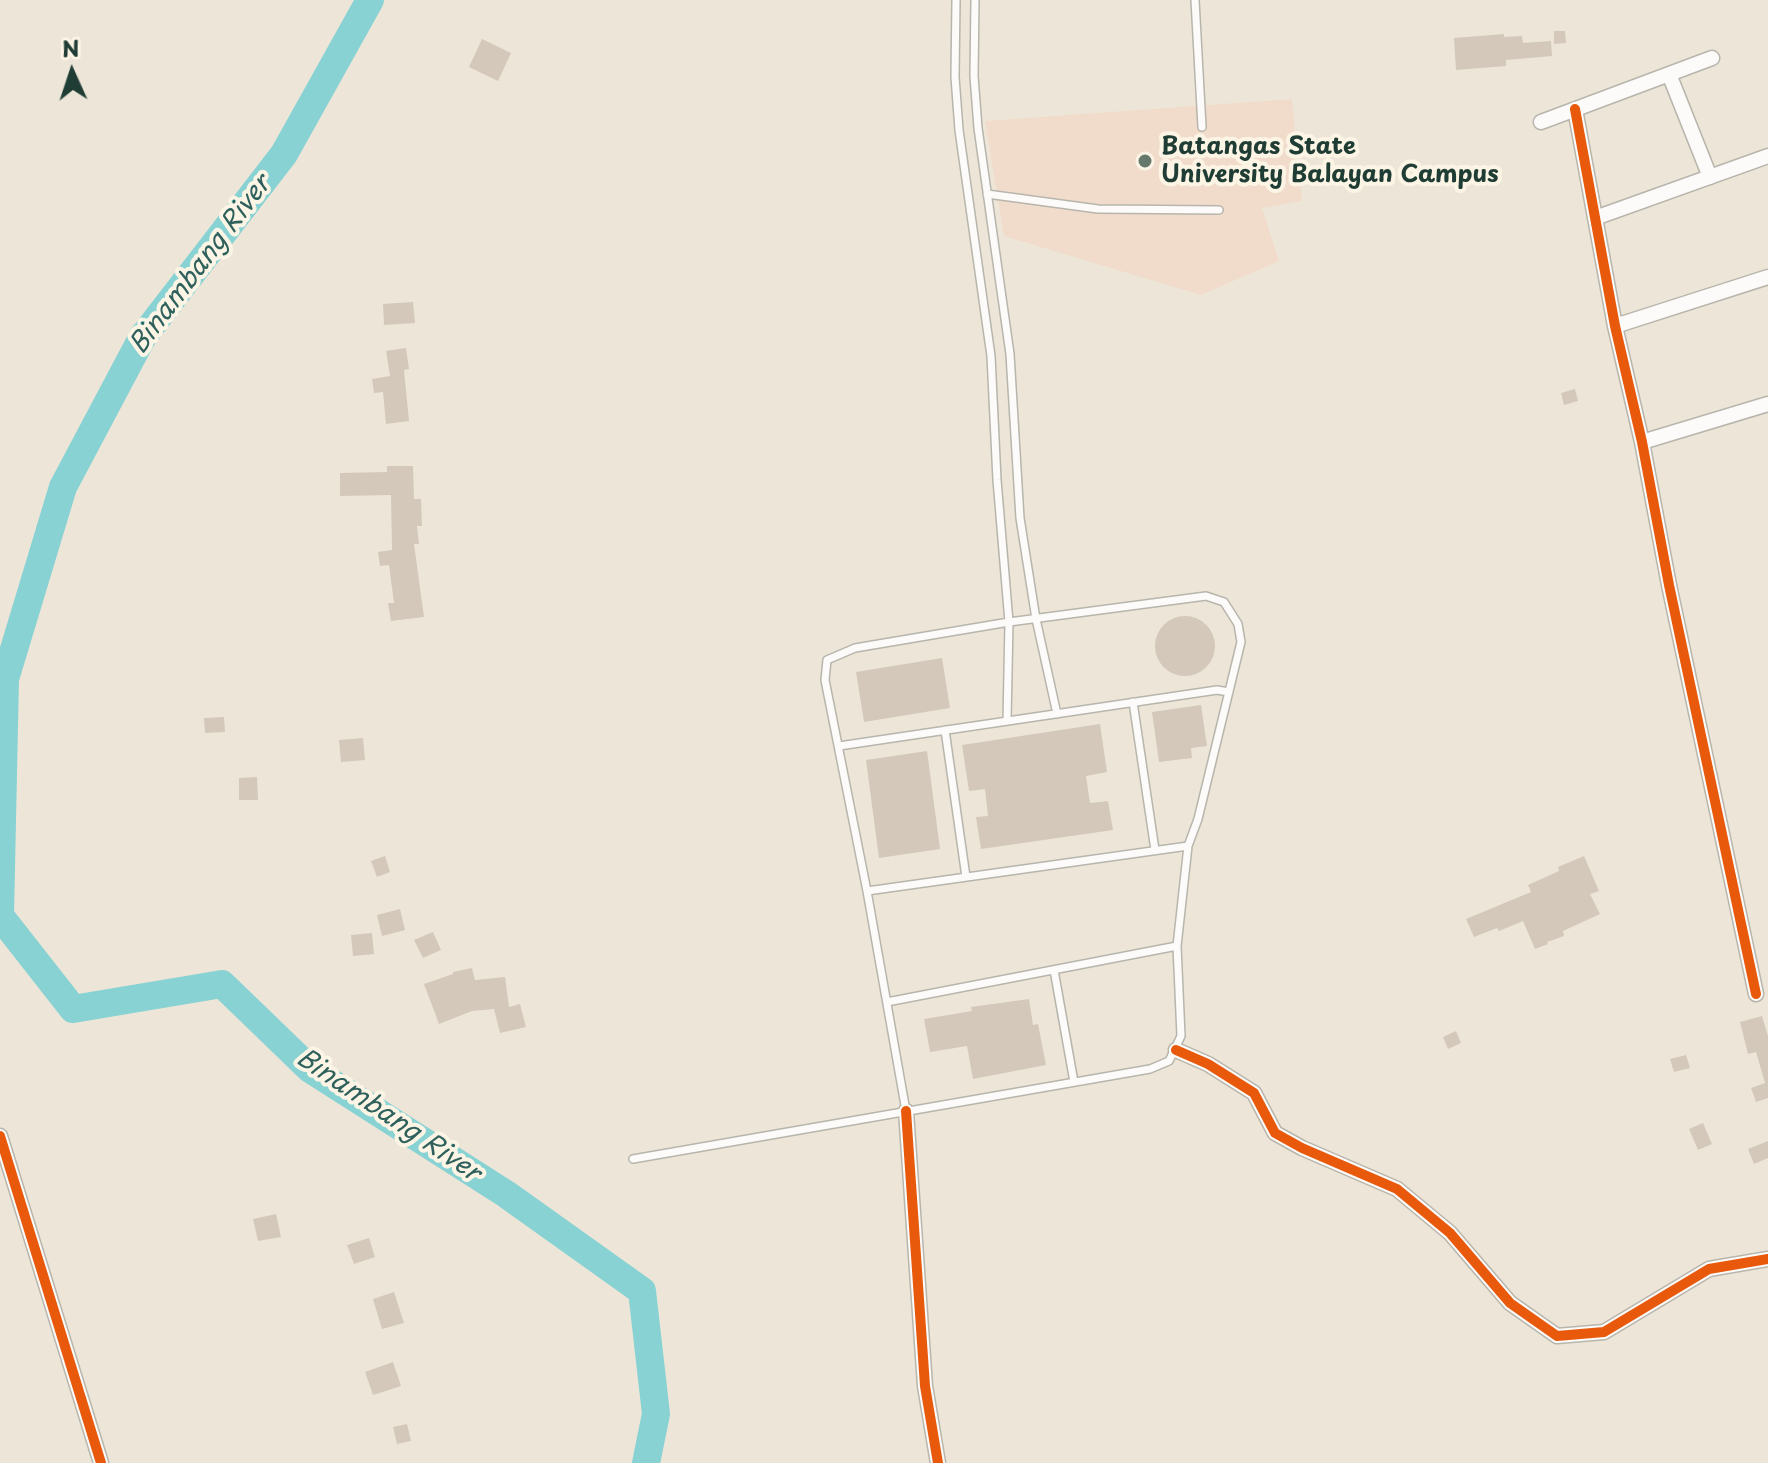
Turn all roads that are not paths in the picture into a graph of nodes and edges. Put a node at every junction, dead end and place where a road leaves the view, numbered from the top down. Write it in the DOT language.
graph roads {
  1 [pos="956,0"];
  2 [pos="975,0"];
  3 [pos="1195,0"];
  4 [pos="1712,58"];
  5 [pos="1669,74"];
  6 [pos="1575,109"];
  7 [pos="1541,122"];
  8 [pos="1202,127"];
  9 [pos="1768,156"];
  10 [pos="1710,177"];
  11 [pos="987,194"];
  12 [pos="1219,210"];
  13 [pos="1595,218"];
  14 [pos="1768,277"];
  15 [pos="1615,326"];
  16 [pos="1768,404"];
  17 [pos="1642,442"];
  18 [pos="1036,619"];
  19 [pos="1009,622"];
  20 [pos="1229,692"];
  21 [pos="1133,702"];
  22 [pos="1057,714"];
  23 [pos="1007,721"];
  24 [pos="945,730"];
  25 [pos="839,746"];
  26 [pos="1188,846"];
  27 [pos="1155,850"];
  28 [pos="966,877"];
  29 [pos="867,891"];
  30 [pos="1177,946"];
  31 [pos="1054,970"];
  32 [pos="1756,994"];
  33 [pos="887,1002"];
  34 [pos="1176,1050"];
  35 [pos="1074,1082"];
  36 [pos="906,1111"];
  37 [pos="0,1136"];
  38 [pos="633,1159"];
  39 [pos="1768,1259"];
  40 [pos="101,1463"];
  41 [pos="938,1463"];
  1 -- 19 [label="lane"];
  2 -- 11 [label="lane"];
  3 -- 8 [label="lane"];
  4 -- 5 [label="street"];
  5 -- 6 [label="street"];
  5 -- 10 [label="street"];
  6 -- 7 [label="street"];
  6 -- 13 [label="street"];
  9 -- 10 [label="street"];
  10 -- 13 [label="street"];
  11 -- 12 [label="lane"];
  11 -- 18 [label="lane"];
  13 -- 15 [label="street"];
  14 -- 15 [label="street"];
  15 -- 17 [label="street"];
  16 -- 17 [label="street"];
  17 -- 32 [label="street"];
  18 -- 19 [label="lane"];
  18 -- 20 [label="lane"];
  18 -- 22 [label="lane"];
  19 -- 23 [label="lane"];
  19 -- 25 [label="lane"];
  20 -- 21 [label="lane"];
  20 -- 26 [label="lane"];
  21 -- 22 [label="lane"];
  21 -- 27 [label="lane"];
  22 -- 23 [label="lane"];
  23 -- 24 [label="lane"];
  24 -- 25 [label="lane"];
  24 -- 28 [label="lane"];
  25 -- 29 [label="lane"];
  26 -- 27 [label="lane"];
  26 -- 30 [label="lane"];
  27 -- 28 [label="lane"];
  28 -- 29 [label="lane"];
  29 -- 33 [label="lane"];
  30 -- 31 [label="lane"];
  30 -- 34 [label="lane"];
  31 -- 33 [label="lane"];
  31 -- 35 [label="lane"];
  33 -- 36 [label="lane"];
  34 -- 35 [label="lane"];
  34 -- 39 [label="street"];
  35 -- 36 [label="lane"];
  36 -- 38 [label="lane"];
  36 -- 41 [label="street"];
  37 -- 40 [label="street"];
}
